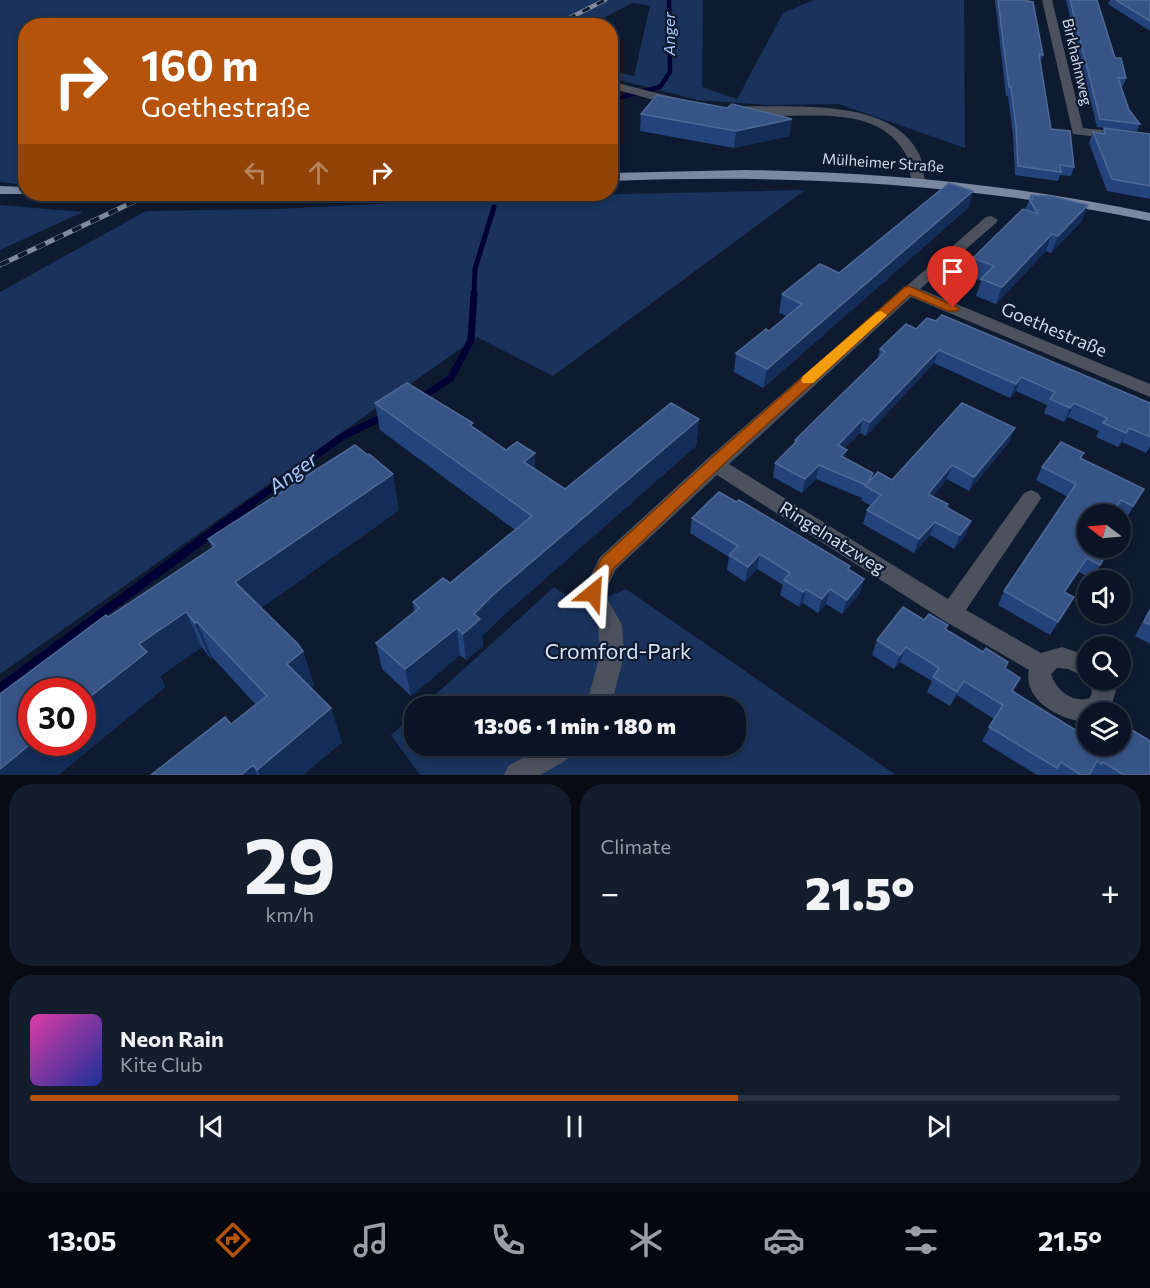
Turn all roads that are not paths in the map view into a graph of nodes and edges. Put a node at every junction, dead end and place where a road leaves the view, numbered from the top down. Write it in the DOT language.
graph roads {
  1 [pos="1047,0"];
  2 [pos="618,86"];
  3 [pos="695,106"];
  4 [pos="725,110"];
  5 [pos="1150,139"];
  6 [pos="618,177"];
  7 [pos="918,181"];
  8 [pos="2,190"];
  9 [pos="18,191"];
  10 [pos="1150,217"];
  11 [pos="991,220"];
  12 [pos="909,290"];
  13 [pos="1150,391"];
  14 [pos="714,465"];
  15 [pos="1031,498"];
  16 [pos="951,612"];
  17 [pos="1077,663"];
  18 [pos="1042,666"];
  19 [pos="1103,690"];
  20 [pos="602,696"];
  21 [pos="550,756"];
  22 [pos="517,775"];
  1 -- 5 [label="street, Birkhahnweg"];
  2 -- 3 [label="street"];
  4 -- 7 [label="street"];
  6 -- 7 [label="main road, Mülheimer Straße"];
  7 -- 10 [label="main road, Mülheimer Straße"];
  8 -- 9 [label="main road"];
  11 -- 12 [label="street"];
  12 -- 13 [label="street, Goethestraße"];
  12 -- 14 [label="street"];
  14 -- 16 [label="street, Ringelnatzweg"];
  14 -- 20 [label="street"];
  15 -- 16 [label="street"];
  16 -- 18 [label="street, Ringelnatzweg"];
  17 -- 18 [label="street"];
  18 -- 19 [label="street"];
  21 -- 22 [label="street"];
}
